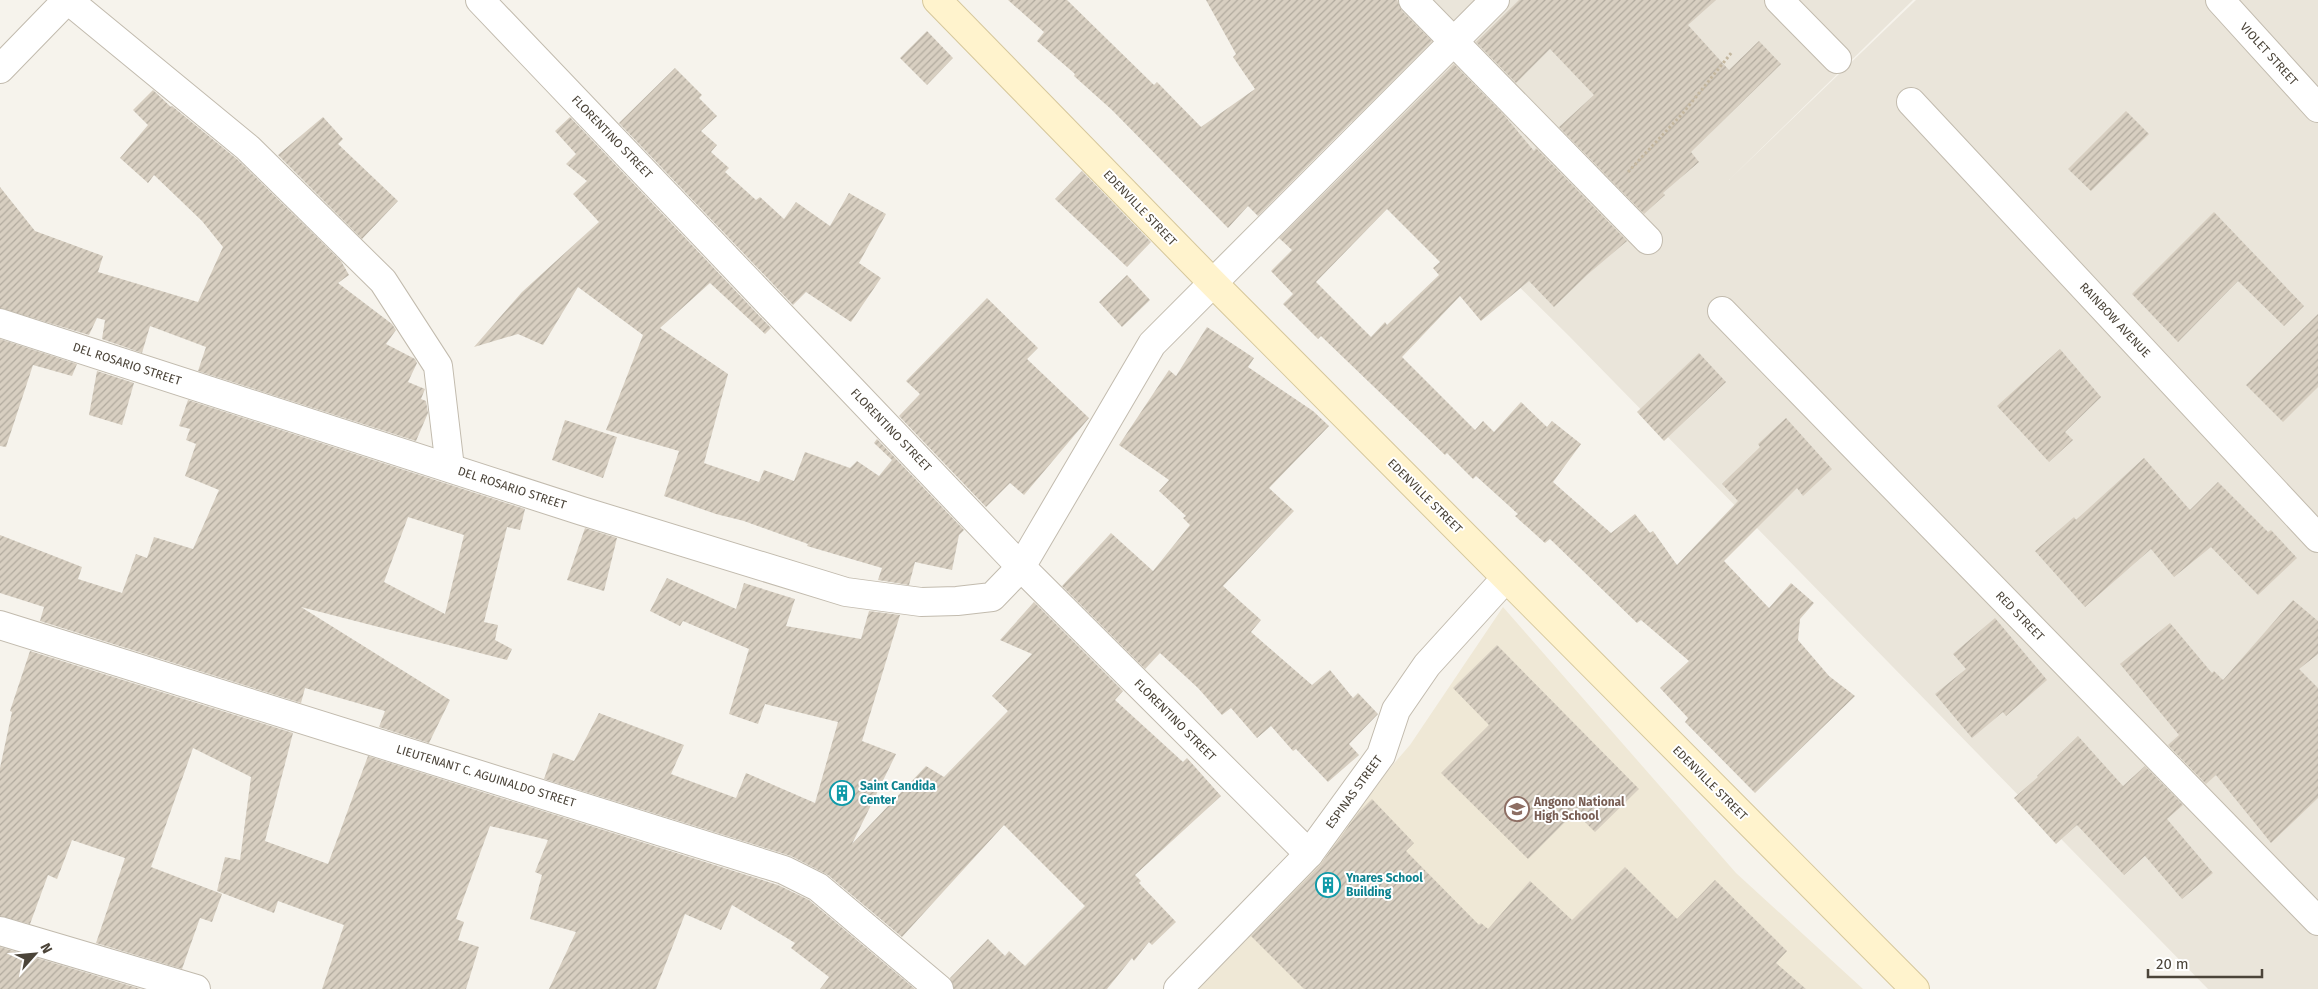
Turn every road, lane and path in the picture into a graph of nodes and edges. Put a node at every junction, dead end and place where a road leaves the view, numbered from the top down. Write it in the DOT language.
graph roads {
  1 [pos="68,0"];
  2 [pos="937,0"];
  3 [pos="1413,0"];
  4 [pos="1495,0"];
  5 [pos="1779,0"];
  6 [pos="2220,0"];
  7 [pos="487,2"];
  8 [pos="1454,41"];
  9 [pos="1732,52"];
  10 [pos="1837,60"];
  11 [pos="0,69"];
  12 [pos="1912,102"];
  13 [pos="2318,108"];
  14 [pos="1605,196"];
  15 [pos="1648,240"];
  16 [pos="1212,282"];
  17 [pos="1722,311"];
  18 [pos="0,323"];
  19 [pos="450,468"];
  20 [pos="2318,538"];
  21 [pos="1021,567"];
  22 [pos="1506,578"];
  23 [pos="0,625"];
  24 [pos="1309,854"];
  25 [pos="2318,921"];
  26 [pos="0,931"];
  27 [pos="196,989"];
  28 [pos="939,989"];
  29 [pos="1178,989"];
  30 [pos="1915,989"];
  1 -- 11 [label="street"];
  1 -- 19 [label="street"];
  2 -- 16 [label="street, EDENVILLE STREET"];
  3 -- 8 [label="street"];
  4 -- 8 [label="street, DEL ROSARIO STREET"];
  5 -- 10 [label="street"];
  6 -- 13 [label="street, VIOLET STREET"];
  7 -- 21 [label="street, FLORENTINO STREET"];
  8 -- 14 [label="street"];
  8 -- 16 [label="street, DEL ROSARIO STREET"];
  9 -- 14 [label="path"];
  12 -- 20 [label="street, RAINBOW AVENUE"];
  14 -- 15 [label="street"];
  16 -- 21 [label="street, DEL ROSARIO STREET"];
  16 -- 22 [label="street, EDENVILLE STREET"];
  17 -- 25 [label="street, RED STREET"];
  18 -- 19 [label="street, DEL ROSARIO STREET"];
  19 -- 21 [label="street, DEL ROSARIO STREET"];
  21 -- 24 [label="street, FLORENTINO STREET"];
  22 -- 24 [label="street, ESPINAS STREET"];
  22 -- 30 [label="street, EDENVILLE STREET"];
  23 -- 28 [label="street, LIEUTENANT C. AGUINALDO STREET"];
  24 -- 29 [label="street, ESPINAS STREET"];
  26 -- 27 [label="street"];
}
